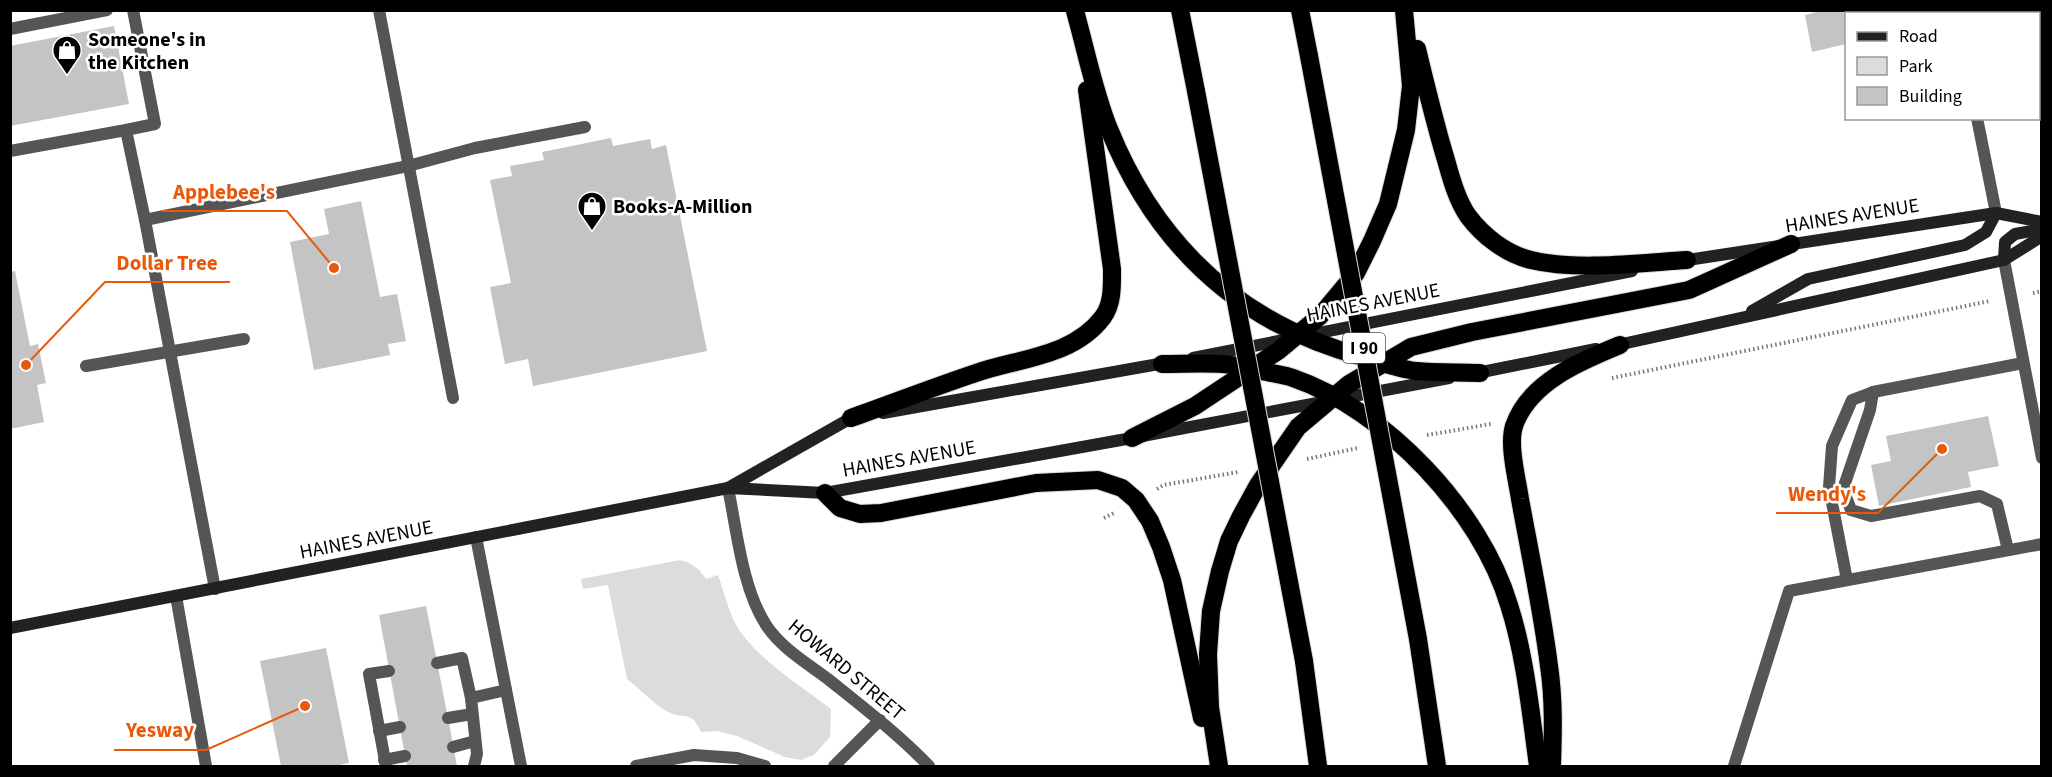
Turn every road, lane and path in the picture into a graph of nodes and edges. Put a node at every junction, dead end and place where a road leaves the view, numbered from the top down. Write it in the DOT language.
graph roads {
  1 [pos="107,10"];
  2 [pos="133,10"];
  3 [pos="379,10"];
  4 [pos="1180,10"];
  5 [pos="1300,10"];
  6 [pos="1405,10"];
  7 [pos="1075,11"];
  8 [pos="10,29"];
  9 [pos="1977,120"];
  10 [pos="585,127"];
  11 [pos="126,130"];
  12 [pos="10,151"];
  13 [pos="408,166"];
  14 [pos="1996,213"];
  15 [pos="145,220"];
  16 [pos="2042,222"];
  17 [pos="2042,229"];
  18 [pos="2042,236"];
  19 [pos="1791,244"];
  20 [pos="1686,260"];
  21 [pos="2004,260"];
  22 [pos="1740,318"];
  23 [pos="1298,336"];
  24 [pos="244,339"];
  25 [pos="1620,345"];
  26 [pos="170,351"];
  27 [pos="1384,363"];
  28 [pos="2023,363"];
  29 [pos="1162,364"];
  30 [pos="86,366"];
  31 [pos="1250,369"];
  32 [pos="1480,373"];
  33 [pos="1873,392"];
  34 [pos="453,398"];
  35 [pos="1334,399"];
  36 [pos="851,418"];
  37 [pos="1132,438"];
  38 [pos="2042,458"];
  39 [pos="728,488"];
  40 [pos="825,493"];
  41 [pos="476,537"];
  42 [pos="2042,544"];
  43 [pos="2008,550"];
  44 [pos="1847,580"];
  45 [pos="215,589"];
  46 [pos="176,596"];
  47 [pos="10,628"];
  48 [pos="437,663"];
  49 [pos="389,671"];
  50 [pos="506,690"];
  51 [pos="471,698"];
  52 [pos="472,714"];
  53 [pos="448,718"];
  54 [pos="880,720"];
  55 [pos="400,727"];
  56 [pos="379,731"];
  57 [pos="475,741"];
  58 [pos="453,747"];
  59 [pos="405,756"];
  60 [pos="385,763"];
  61 [pos="206,766"];
  62 [pos="474,766"];
  63 [pos="521,766"];
  64 [pos="636,766"];
  65 [pos="765,766"];
  66 [pos="834,766"];
  67 [pos="929,766"];
  68 [pos="1212,766"];
  69 [pos="1219,766"];
  70 [pos="1318,766"];
  71 [pos="1437,766"];
  72 [pos="1538,766"];
  73 [pos="1552,766"];
  74 [pos="1734,766"];
  1 -- 8 [label="street"];
  2 -- 11 [label="street"];
  3 -- 13 [label="street"];
  4 -- 70 [label="highway, bridge"];
  5 -- 71 [label="highway, I 90, bridge"];
  6 -- 20 [label="highway"];
  6 -- 23 [label="highway"];
  7 -- 23 [label="highway"];
  7 -- 36 [label="highway"];
  9 -- 14 [label="street"];
  10 -- 13 [label="street"];
  11 -- 12 [label="street"];
  11 -- 15 [label="street"];
  13 -- 15 [label="street"];
  13 -- 34 [label="street"];
  14 -- 16 [label="main road, HAINES AVENUE"];
  14 -- 19 [label="main road, HAINES AVENUE"];
  14 -- 22 [label="main road"];
  15 -- 26 [label="street"];
  17 -- 21 [label="main road"];
  18 -- 21 [label="main road, HAINES AVENUE"];
  19 -- 20 [label="main road, HAINES AVENUE"];
  19 -- 27 [label="highway"];
  20 -- 23 [label="main road, HAINES AVENUE"];
  21 -- 22 [label="main road, HAINES AVENUE"];
  21 -- 28 [label="street"];
  22 -- 25 [label="main road, HAINES AVENUE"];
  23 -- 27 [label="highway"];
  23 -- 29 [label="main road, HAINES AVENUE"];
  23 -- 31 [label="highway"];
  24 -- 26 [label="street"];
  25 -- 32 [label="main road, HAINES AVENUE"];
  25 -- 73 [label="highway"];
  26 -- 30 [label="street"];
  26 -- 45 [label="street"];
  27 -- 32 [label="highway"];
  27 -- 35 [label="highway"];
  28 -- 33 [label="street"];
  28 -- 38 [label="street"];
  29 -- 31 [label="highway"];
  29 -- 36 [label="main road, HAINES AVENUE"];
  31 -- 35 [label="highway"];
  31 -- 37 [label="highway"];
  32 -- 35 [label="main road, HAINES AVENUE"];
  33 -- 43 [label="street"];
  33 -- 44 [label="street"];
  35 -- 37 [label="main road, HAINES AVENUE"];
  35 -- 69 [label="highway"];
  35 -- 72 [label="highway"];
  36 -- 39 [label="main road, HAINES AVENUE"];
  37 -- 40 [label="main road, HAINES AVENUE"];
  39 -- 40 [label="main road, HAINES AVENUE"];
  39 -- 41 [label="main road, HAINES AVENUE"];
  39 -- 54 [label="street, HOWARD STREET"];
  40 -- 68 [label="highway"];
  41 -- 45 [label="main road, HAINES AVENUE"];
  41 -- 50 [label="street"];
  42 -- 43 [label="street"];
  43 -- 44 [label="street"];
  44 -- 74 [label="street"];
  45 -- 46 [label="main road, HAINES AVENUE"];
  46 -- 47 [label="main road, HAINES AVENUE"];
  46 -- 61 [label="street"];
  48 -- 51 [label="street"];
  49 -- 56 [label="street"];
  50 -- 51 [label="street"];
  50 -- 63 [label="street"];
  51 -- 52 [label="street"];
  52 -- 53 [label="street"];
  52 -- 57 [label="street"];
  54 -- 66 [label="street"];
  54 -- 67 [label="street, HOWARD STREET"];
  55 -- 56 [label="street"];
  56 -- 60 [label="street"];
  57 -- 58 [label="street"];
  57 -- 62 [label="street"];
  59 -- 60 [label="street"];
  64 -- 65 [label="street"];
}
